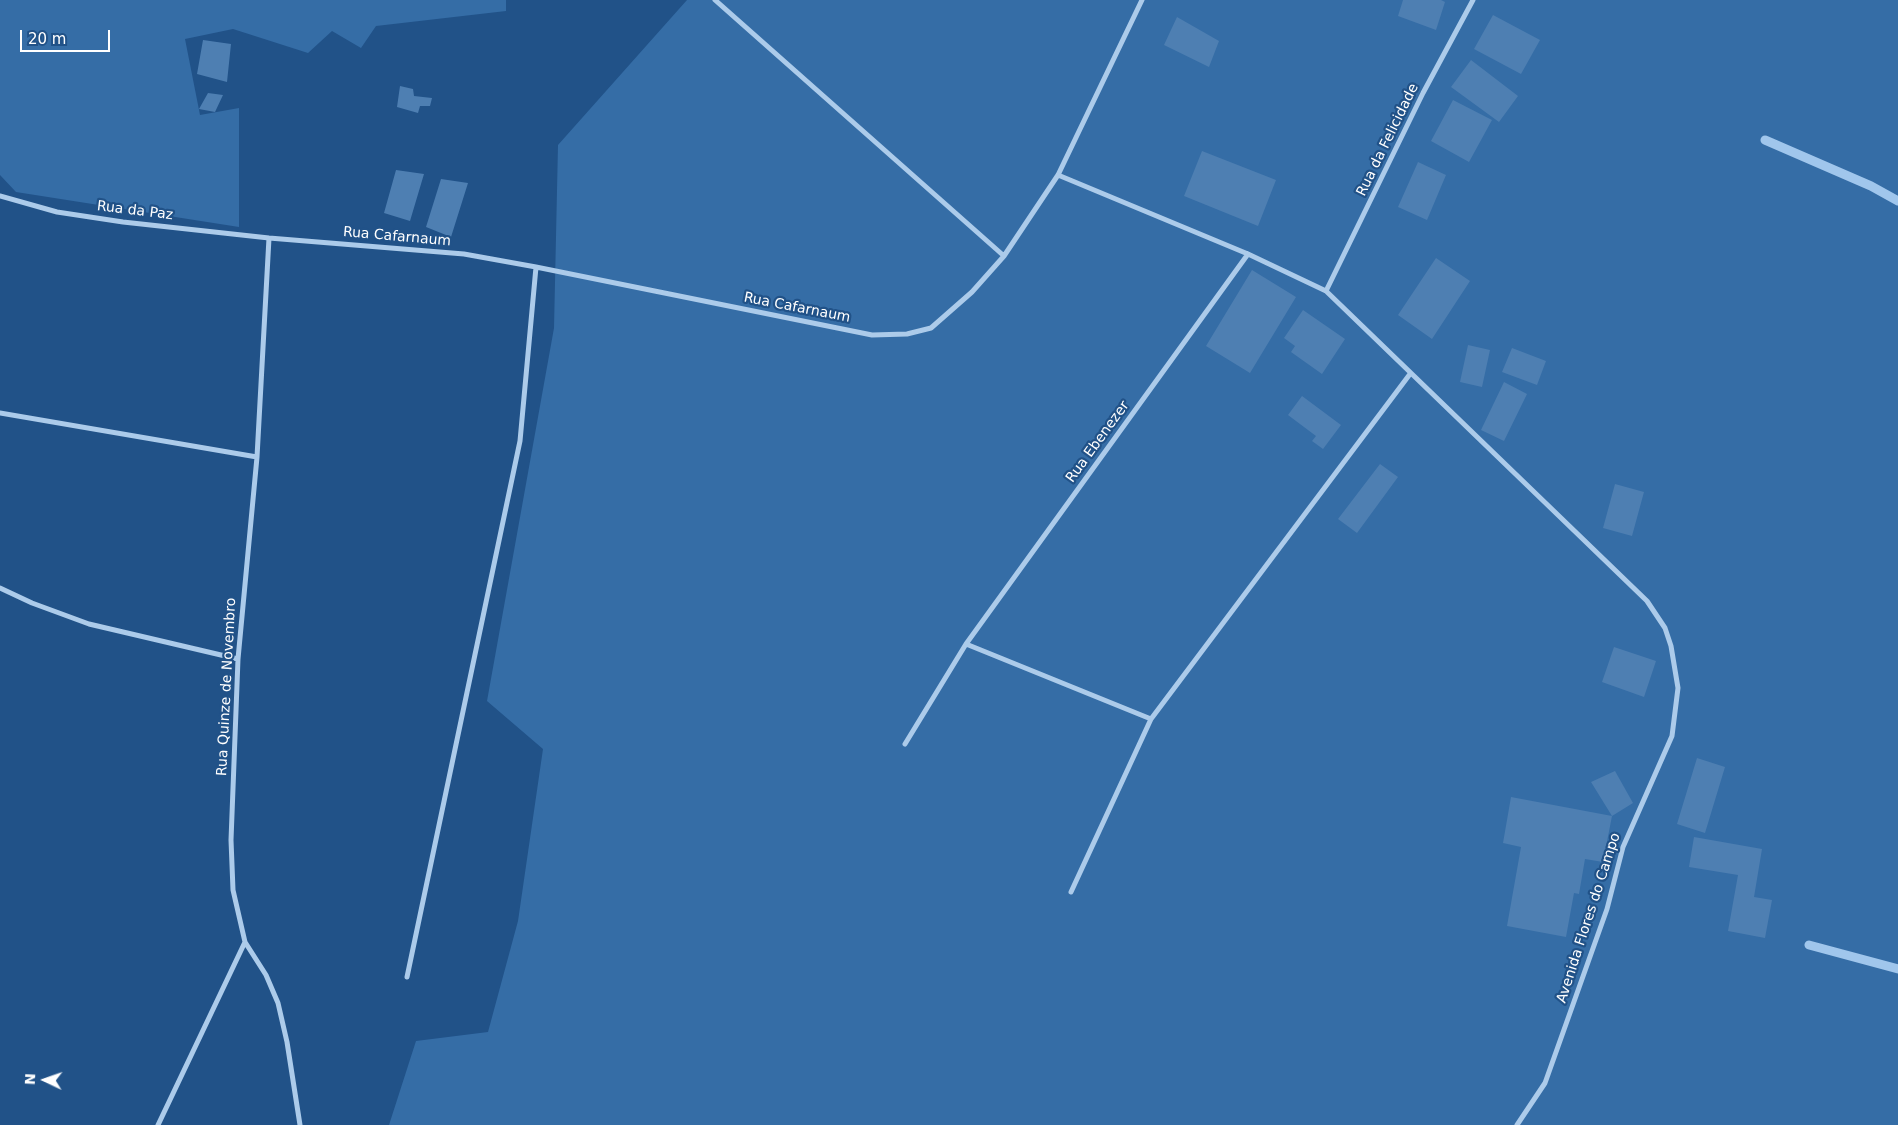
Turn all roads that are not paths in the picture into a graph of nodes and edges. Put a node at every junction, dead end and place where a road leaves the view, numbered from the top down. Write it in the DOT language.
graph roads {
  1 [pos="715,0"];
  2 [pos="1142,0"];
  3 [pos="1473,0"];
  4 [pos="1058,175"];
  5 [pos="0,196"];
  6 [pos="269,238"];
  7 [pos="1248,254"];
  8 [pos="1004,256"];
  9 [pos="536,267"];
  10 [pos="1326,291"];
  11 [pos="1410,374"];
  12 [pos="0,413"];
  13 [pos="257,457"];
  14 [pos="0,588"];
  15 [pos="966,644"];
  16 [pos="238,659"];
  17 [pos="1150,719"];
  18 [pos="905,744"];
  19 [pos="1071,892"];
  20 [pos="245,942"];
  21 [pos="407,977"];
  22 [pos="158,1125"];
  23 [pos="300,1125"];
  24 [pos="1517,1125"];
  1 -- 8 [label="street"];
  2 -- 4 [label="street, Rua Cafarnaum"];
  3 -- 10 [label="street, Rua da Felicidade"];
  4 -- 7 [label="street, Avenida Flores do Campo"];
  4 -- 8 [label="street, Rua Cafarnaum"];
  5 -- 6 [label="street, Rua da Paz"];
  6 -- 9 [label="street, Rua Cafarnaum"];
  6 -- 13 [label="street, Rua Quinze de Novembro"];
  7 -- 10 [label="street, Avenida Flores do Campo"];
  7 -- 15 [label="street, Rua Ebenezer"];
  8 -- 9 [label="street, Rua Cafarnaum"];
  9 -- 21 [label="street"];
  10 -- 11 [label="street, Avenida Flores do Campo"];
  11 -- 17 [label="street"];
  11 -- 24 [label="street, Avenida Flores do Campo"];
  12 -- 13 [label="street"];
  13 -- 16 [label="street, Rua Quinze de Novembro"];
  14 -- 16 [label="street"];
  15 -- 17 [label="street"];
  15 -- 18 [label="street, Rua Ebenezer"];
  16 -- 20 [label="street, Rua Quinze de Novembro"];
  17 -- 19 [label="street"];
  20 -- 22 [label="street"];
  20 -- 23 [label="street, Rua Quinze de Novembro"];
}
